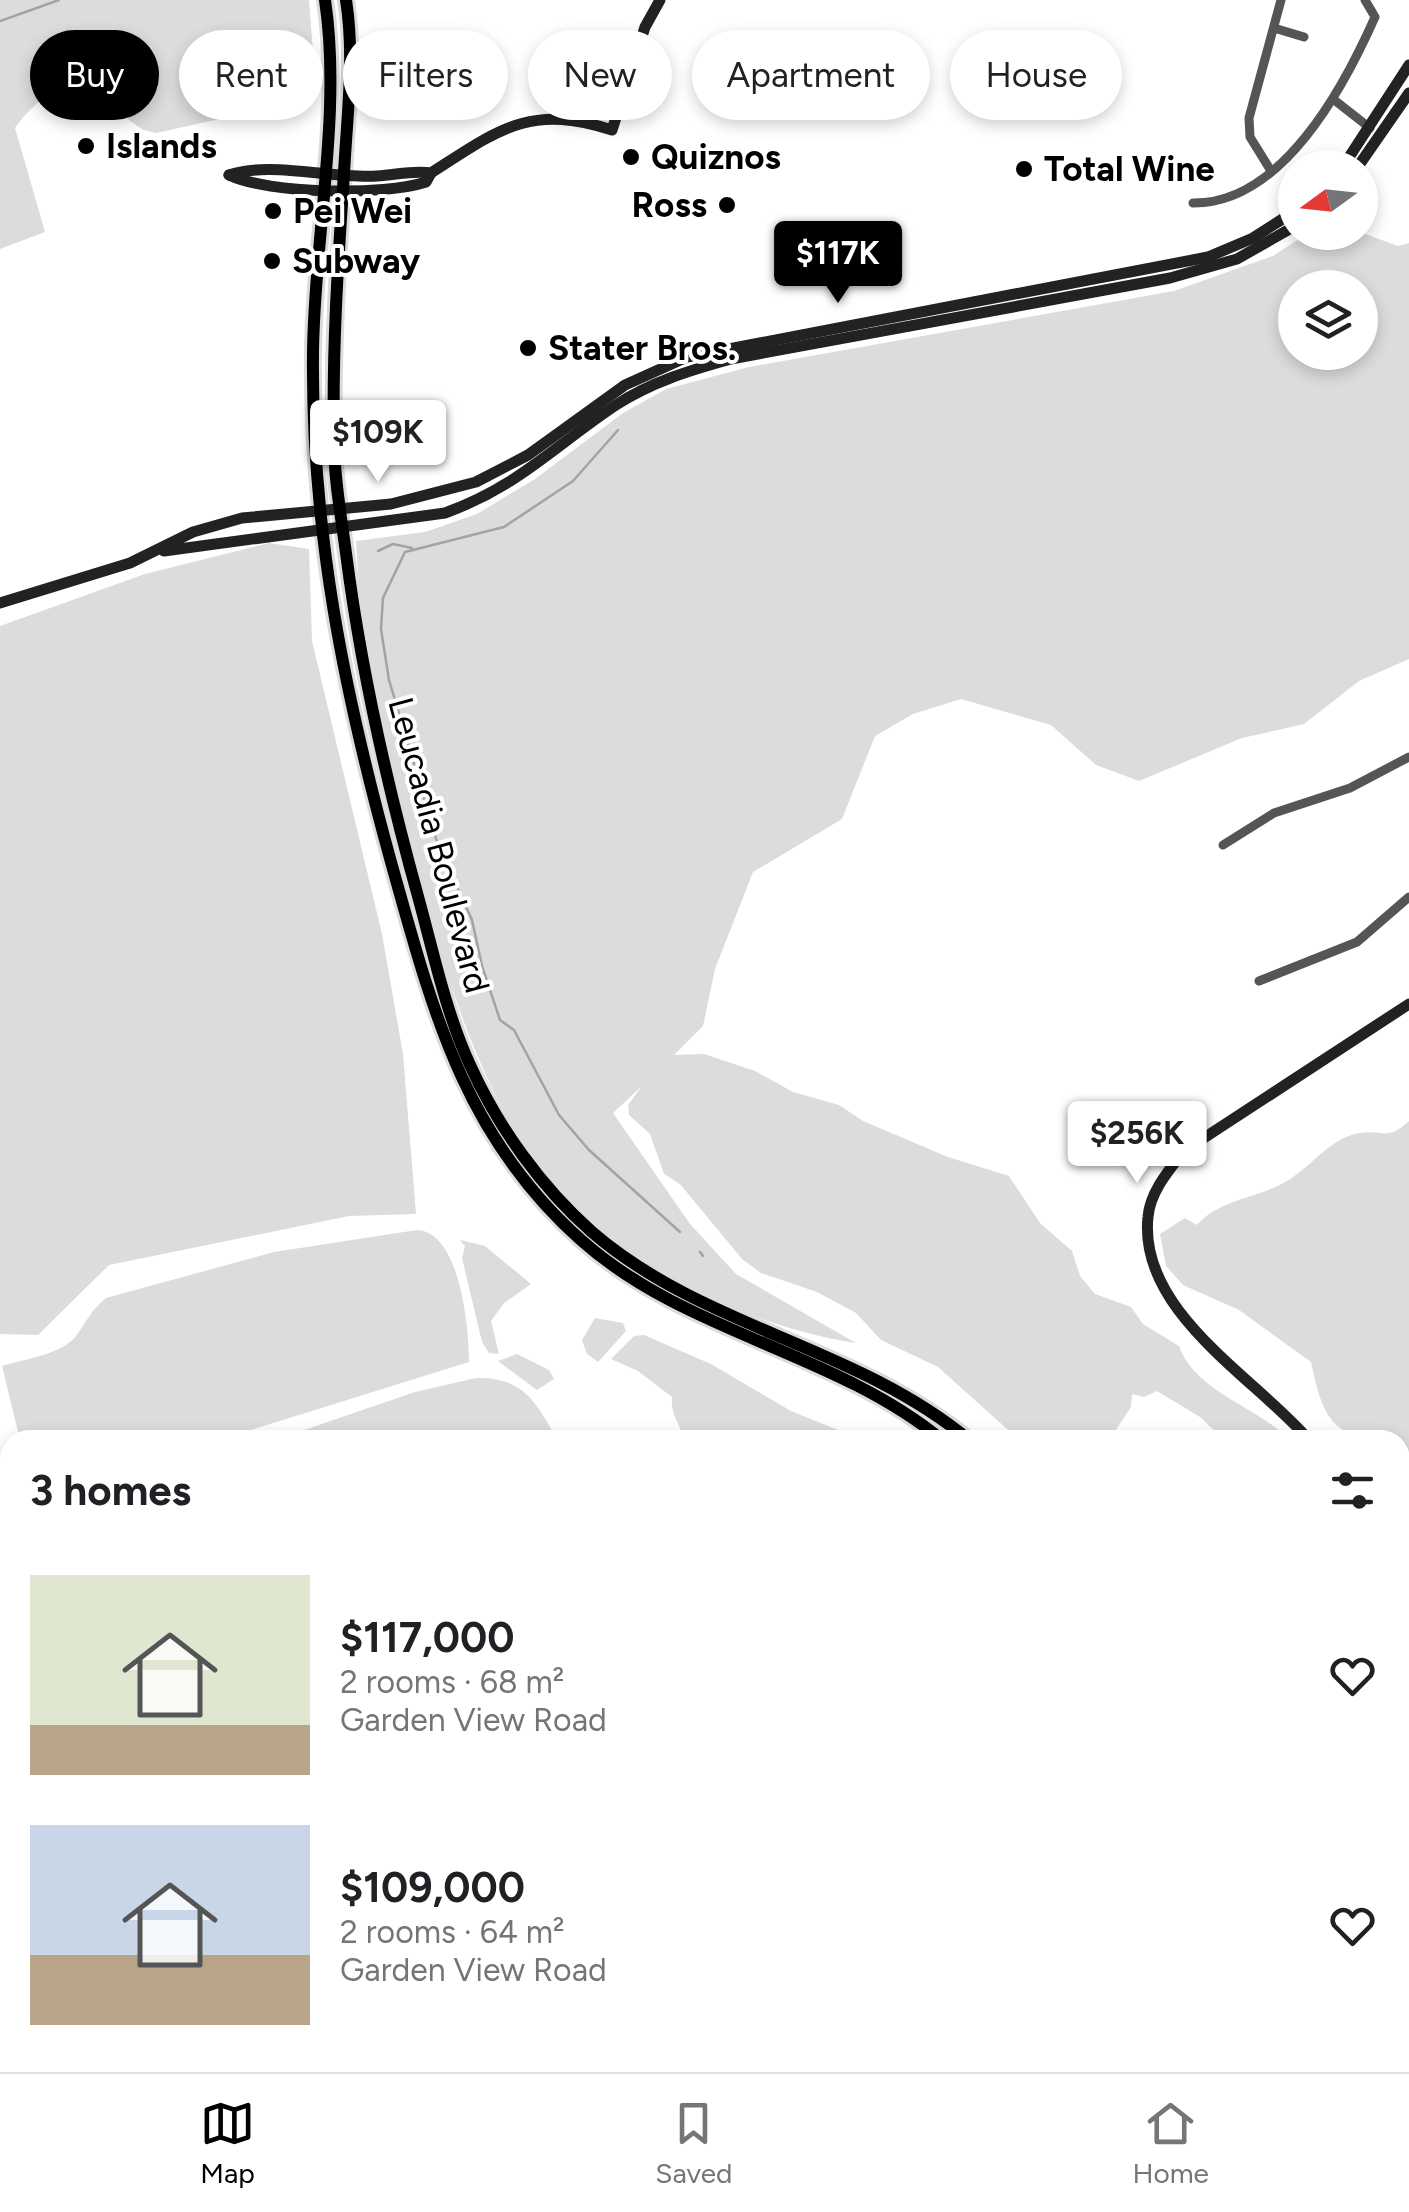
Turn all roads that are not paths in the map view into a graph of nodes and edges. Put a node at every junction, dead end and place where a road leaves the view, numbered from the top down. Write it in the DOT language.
graph roads {
  1 [pos="325,0"];
  2 [pos="346,0"];
  3 [pos="660,0"];
  4 [pos="1282,0"];
  5 [pos="1365,0"];
  6 [pos="1274,28"];
  7 [pos="1304,38"];
  8 [pos="1409,64"];
  9 [pos="1409,93"];
  10 [pos="1333,98"];
  11 [pos="1370,128"];
  12 [pos="1355,150"];
  13 [pos="1369,150"];
  14 [pos="1271,172"];
  15 [pos="322,182"];
  16 [pos="343,183"];
  17 [pos="1193,203"];
  18 [pos="1278,222"];
  19 [pos="1278,236"];
  20 [pos="341,508"];
  21 [pos="319,509"];
  22 [pos="343,528"];
  23 [pos="321,531"];
  24 [pos="159,552"];
  25 [pos="0,603"];
  26 [pos="1409,758"];
  27 [pos="1224,845"];
  28 [pos="1409,898"];
  29 [pos="1259,981"];
  30 [pos="1409,1004"];
  31 [pos="927,1430"];
  32 [pos="955,1430"];
  33 [pos="1299,1430"];
  1 -- 15 [label="main road, Leucadia Boulevard"];
  2 -- 16 [label="main road, Leucadia Boulevard"];
  3 -- 16 [label="main road"];
  4 -- 6 [label="street"];
  5 -- 10 [label="street"];
  6 -- 7 [label="street"];
  6 -- 14 [label="street"];
  8 -- 11 [label="main road"];
  9 -- 13 [label="main road"];
  10 -- 11 [label="street"];
  10 -- 14 [label="street"];
  11 -- 12 [label="main road"];
  14 -- 17 [label="street"];
  15 -- 15 [label="main road"];
  15 -- 16 [label="main road"];
  15 -- 21 [label="main road, Leucadia Boulevard"];
  16 -- 20 [label="main road, Leucadia Boulevard"];
  18 -- 20 [label="main road"];
  19 -- 22 [label="main road"];
  20 -- 21 [label="main road"];
  20 -- 22 [label="main road, Leucadia Boulevard"];
  21 -- 23 [label="main road, Leucadia Boulevard"];
  21 -- 24 [label="main road"];
  22 -- 23 [label="main road"];
  22 -- 32 [label="main road, Leucadia Boulevard"];
  23 -- 24 [label="main road"];
  23 -- 31 [label="main road, Leucadia Boulevard"];
  24 -- 25 [label="main road"];
  26 -- 27 [label="street"];
  28 -- 29 [label="street"];
  30 -- 33 [label="main road"];
}
